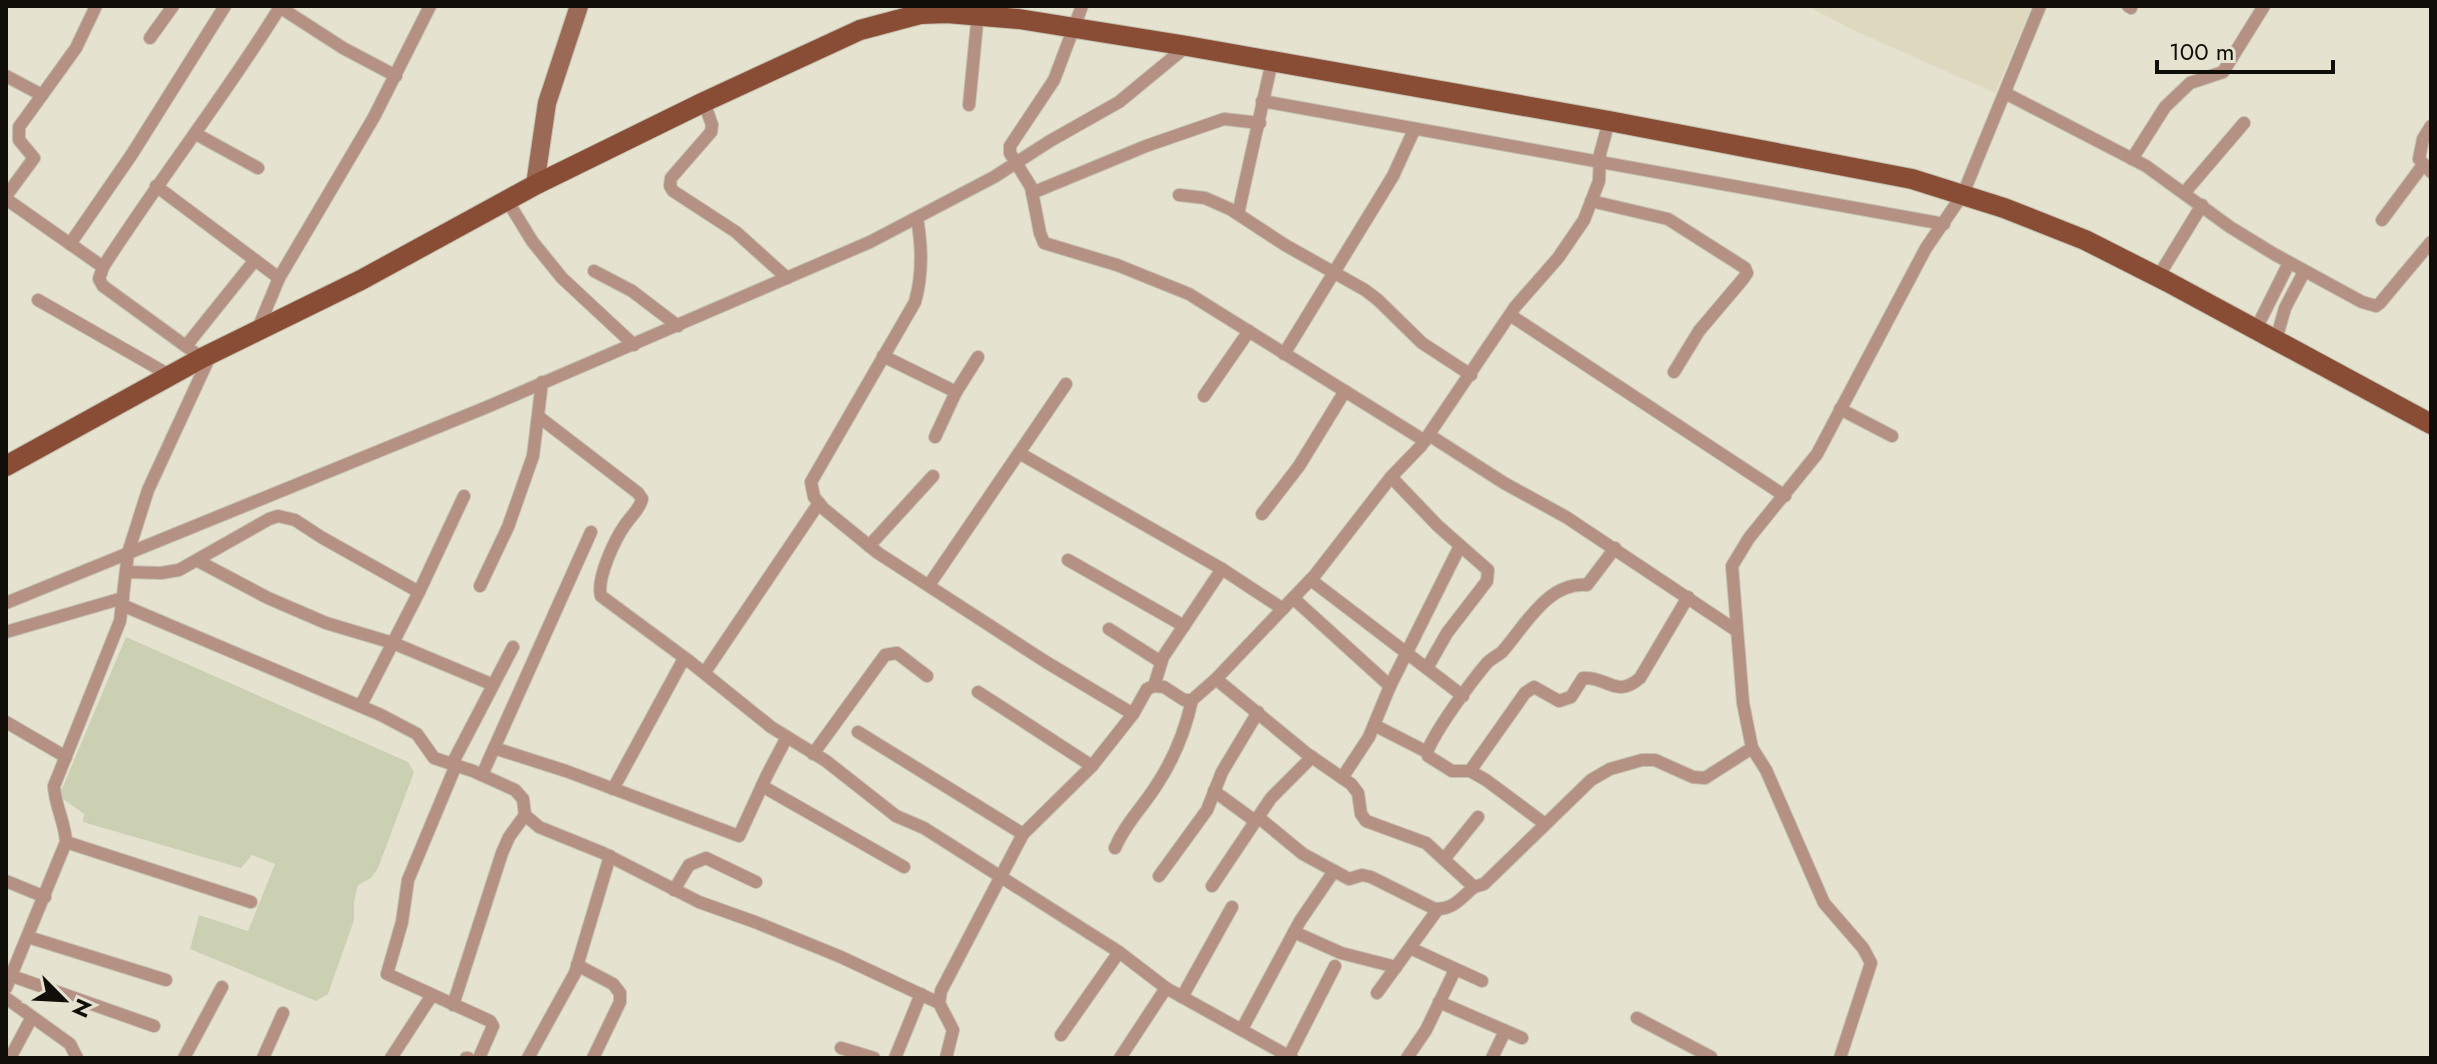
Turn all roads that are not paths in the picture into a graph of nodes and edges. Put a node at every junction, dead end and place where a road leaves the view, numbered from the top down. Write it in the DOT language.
graph roads {
  1 [pos="96,6"];
  2 [pos="173,6"];
  3 [pos="225,6"];
  4 [pos="279,6"];
  5 [pos="430,6"];
  6 [pos="579,6"];
  7 [pos="1082,6"];
  8 [pos="2040,6"];
  9 [pos="2264,6"];
  10 [pos="978,13"];
  11 [pos="1073,28"];
  12 [pos="150,38"];
  13 [pos="1187,46"];
  14 [pos="1272,61"];
  15 [pos="6,76"];
  16 [pos="396,76"];
  17 [pos="2005,93"];
  18 [pos="42,95"];
  19 [pos="1262,101"];
  20 [pos="704,102"];
  21 [pos="969,105"];
  22 [pos="1609,121"];
  23 [pos="1260,123"];
  24 [pos="2244,123"];
  25 [pos="2431,126"];
  26 [pos="1414,130"];
  27 [pos="196,134"];
  28 [pos="2132,159"];
  29 [pos="1016,162"];
  30 [pos="1600,164"];
  31 [pos="258,168"];
  32 [pos="2427,169"];
  33 [pos="535,185"];
  34 [pos="156,186"];
  35 [pos="2185,192"];
  36 [pos="1032,193"];
  37 [pos="1963,194"];
  38 [pos="1179,195"];
  39 [pos="6,197"];
  40 [pos="507,200"];
  41 [pos="1591,201"];
  42 [pos="2202,205"];
  43 [pos="1238,214"];
  44 [pos="917,218"];
  45 [pos="2382,220"];
  46 [pos="1944,224"];
  47 [pos="2431,242"];
  48 [pos="70,244"];
  49 [pos="255,260"];
  50 [pos="2289,263"];
  51 [pos="103,267"];
  52 [pos="594,271"];
  53 [pos="2304,272"];
  54 [pos="1335,273"];
  55 [pos="2158,277"];
  56 [pos="279,278"];
  57 [pos="787,278"];
  58 [pos="38,300"];
  59 [pos="1510,315"];
  60 [pos="678,326"];
  61 [pos="2256,329"];
  62 [pos="257,331"];
  63 [pos="1249,331"];
  64 [pos="2276,340"];
  65 [pos="634,345"];
  66 [pos="199,353"];
  67 [pos="1284,354"];
  68 [pos="883,356"];
  69 [pos="978,357"];
  70 [pos="1674,372"];
  71 [pos="1471,375"];
  72 [pos="171,376"];
  73 [pos="542,382"];
  74 [pos="1066,384"];
  75 [pos="1345,391"];
  76 [pos="956,392"];
  77 [pos="1204,396"];
  78 [pos="1840,409"];
  79 [pos="539,417"];
  80 [pos="2431,424"];
  81 [pos="1892,436"];
  82 [pos="935,437"];
  83 [pos="1427,438"];
  84 [pos="1019,453"];
  85 [pos="6,466"];
  86 [pos="933,476"];
  87 [pos="1391,477"];
  88 [pos="464,496"];
  89 [pos="1785,496"];
  90 [pos="819,503"];
  91 [pos="1262,514"];
  92 [pos="591,532"];
  93 [pos="869,546"];
  94 [pos="1460,546"];
  95 [pos="1615,548"];
  96 [pos="128,553"];
  97 [pos="1068,560"];
  98 [pos="198,561"];
  99 [pos="1222,569"];
  100 [pos="126,572"];
  101 [pos="1311,580"];
  102 [pos="929,585"];
  103 [pos="480,586"];
  104 [pos="419,592"];
  105 [pos="1688,597"];
  106 [pos="1293,598"];
  107 [pos="122,601"];
  108 [pos="6,603"];
  109 [pos="1283,609"];
  110 [pos="1184,626"];
  111 [pos="1109,629"];
  112 [pos="1737,631"];
  113 [pos="6,632"];
  114 [pos="393,643"];
  115 [pos="513,647"];
  116 [pos="1408,652"];
  117 [pos="689,661"];
  118 [pos="1161,662"];
  119 [pos="1427,668"];
  120 [pos="705,672"];
  121 [pos="927,676"];
  122 [pos="1216,679"];
  123 [pos="491,684"];
  124 [pos="1154,686"];
  125 [pos="1390,686"];
  126 [pos="978,692"];
  127 [pos="1463,696"];
  128 [pos="1192,700"];
  129 [pos="361,705"];
  130 [pos="1258,712"];
  131 [pos="1133,714"];
  132 [pos="1374,725"];
  133 [pos="7,727"];
  134 [pos="858,732"];
  135 [pos="787,737"];
  136 [pos="494,748"];
  137 [pos="1752,748"];
  138 [pos="1427,752"];
  139 [pos="813,754"];
  140 [pos="66,757"];
  141 [pos="1312,757"];
  142 [pos="454,764"];
  143 [pos="1092,766"];
  144 [pos="1470,771"];
  145 [pos="482,775"];
  146 [pos="1342,778"];
  147 [pos="762,786"];
  148 [pos="613,789"];
  149 [pos="1214,791"];
  150 [pos="525,815"];
  151 [pos="1478,817"];
  152 [pos="1257,819"];
  153 [pos="1545,824"];
  154 [pos="1023,834"];
  155 [pos="66,842"];
  156 [pos="1115,848"];
  157 [pos="610,856"];
  158 [pos="1445,858"];
  159 [pos="904,867"];
  160 [pos="1334,871"];
  161 [pos="1159,876"];
  162 [pos="1000,877"];
  163 [pos="756,882"];
  164 [pos="7,884"];
  165 [pos="1212,886"];
  166 [pos="1474,887"];
  167 [pos="674,890"];
  168 [pos="45,897"];
  169 [pos="251,902"];
  170 [pos="1232,907"];
  171 [pos="1438,909"];
  172 [pos="1294,932"];
  173 [pos="28,937"];
  174 [pos="1410,948"];
  175 [pos="1119,952"];
  176 [pos="12,960"];
  177 [pos="577,965"];
  178 [pos="1335,966"];
  179 [pos="1396,967"];
  180 [pos="1455,970"];
  181 [pos="166,980"];
  182 [pos="1482,981"];
  183 [pos="9,982"];
  184 [pos="222,987"];
  185 [pos="1166,988"];
  186 [pos="1377,993"];
  187 [pos="921,994"];
  188 [pos="432,995"];
  189 [pos="1182,997"];
  190 [pos="6,998"];
  191 [pos="1439,1002"];
  192 [pos="939,1003"];
  193 [pos="453,1005"];
  194 [pos="283,1013"];
  195 [pos="32,1017"];
  196 [pos="1637,1018"];
  197 [pos="154,1026"];
  198 [pos="1242,1029"];
  199 [pos="1505,1031"];
  200 [pos="1061,1035"];
  201 [pos="1522,1038"];
  202 [pos="1686,1043"];
  203 [pos="1268,1044"];
  204 [pos="841,1048"];
  205 [pos="267,1057"];
  206 [pos="1290,1057"];
  207 [pos="1681,1057"];
  208 [pos="1711,1057"];
  209 [pos="10,1058"];
  210 [pos="77,1058"];
  211 [pos="184,1058"];
  212 [pos="391,1058"];
  213 [pos="479,1058"];
  214 [pos="528,1058"];
  215 [pos="593,1058"];
  216 [pos="874,1058"];
  217 [pos="895,1058"];
  218 [pos="946,1058"];
  219 [pos="1120,1058"];
  220 [pos="1261,1058"];
  221 [pos="1407,1058"];
  222 [pos="1492,1058"];
  223 [pos="1840,1058"];
  1 -- 18 [label="street"];
  2 -- 12 [label="street"];
  3 -- 48 [label="street"];
  4 -- 16 [label="street"];
  4 -- 27 [label="street"];
  5 -- 16 [label="street"];
  6 -- 33 [label="street"];
  7 -- 11 [label="street"];
  8 -- 17 [label="street"];
  9 -- 28 [label="street"];
  10 -- 11 [label="main road"];
  10 -- 20 [label="main road"];
  10 -- 21 [label="street"];
  11 -- 13 [label="main road"];
  11 -- 29 [label="street"];
  13 -- 14 [label="main road"];
  13 -- 29 [label="street"];
  14 -- 19 [label="street"];
  14 -- 22 [label="main road"];
  15 -- 18 [label="street"];
  16 -- 56 [label="street"];
  17 -- 28 [label="street"];
  17 -- 37 [label="street"];
  18 -- 39 [label="street"];
  19 -- 23 [label="street"];
  19 -- 26 [label="street"];
  20 -- 33 [label="main road"];
  20 -- 57 [label="street"];
  22 -- 30 [label="street"];
  22 -- 37 [label="main road"];
  23 -- 36 [label="street"];
  23 -- 43 [label="street"];
  24 -- 35 [label="street"];
  25 -- 32 [label="street"];
  26 -- 30 [label="street"];
  26 -- 54 [label="street"];
  27 -- 31 [label="street"];
  27 -- 34 [label="street"];
  28 -- 35 [label="street"];
  29 -- 36 [label="street"];
  29 -- 44 [label="street"];
  30 -- 41 [label="street"];
  30 -- 46 [label="street"];
  32 -- 45 [label="street"];
  33 -- 40 [label="main road"];
  34 -- 49 [label="street"];
  34 -- 51 [label="street"];
  35 -- 42 [label="street"];
  36 -- 63 [label="street"];
  37 -- 46 [label="street"];
  37 -- 55 [label="main road"];
  38 -- 43 [label="street"];
  39 -- 48 [label="street"];
  40 -- 62 [label="main road"];
  40 -- 65 [label="street"];
  41 -- 59 [label="street"];
  41 -- 70 [label="street"];
  42 -- 50 [label="street"];
  42 -- 55 [label="street"];
  43 -- 54 [label="street"];
  44 -- 57 [label="street"];
  44 -- 68 [label="street"];
  46 -- 78 [label="street"];
  47 -- 53 [label="street"];
  48 -- 51 [label="street"];
  49 -- 56 [label="street"];
  49 -- 66 [label="street"];
  50 -- 53 [label="street"];
  50 -- 61 [label="street"];
  51 -- 66 [label="street"];
  52 -- 60 [label="street"];
  53 -- 64 [label="street"];
  54 -- 67 [label="street"];
  54 -- 71 [label="street"];
  55 -- 61 [label="main road"];
  56 -- 62 [label="street"];
  57 -- 60 [label="street"];
  58 -- 72 [label="street"];
  59 -- 71 [label="street"];
  59 -- 89 [label="street"];
  60 -- 65 [label="street"];
  61 -- 64 [label="main road"];
  62 -- 66 [label="main road"];
  63 -- 67 [label="street"];
  63 -- 77 [label="street"];
  64 -- 80 [label="main road"];
  65 -- 73 [label="street"];
  66 -- 72 [label="main road"];
  66 -- 96 [label="street"];
  67 -- 75 [label="street"];
  68 -- 76 [label="street"];
  68 -- 90 [label="street"];
  69 -- 76 [label="street"];
  71 -- 83 [label="street"];
  72 -- 85 [label="main road"];
  73 -- 79 [label="street"];
  73 -- 96 [label="street"];
  74 -- 84 [label="street"];
  75 -- 83 [label="street"];
  75 -- 91 [label="street"];
  76 -- 82 [label="street"];
  78 -- 81 [label="street"];
  78 -- 89 [label="street"];
  79 -- 103 [label="street"];
  79 -- 117 [label="street"];
  83 -- 87 [label="street"];
  83 -- 95 [label="street"];
  84 -- 99 [label="street"];
  84 -- 102 [label="street"];
  86 -- 93 [label="street"];
  87 -- 94 [label="street"];
  87 -- 101 [label="street"];
  88 -- 104 [label="street"];
  89 -- 112 [label="street"];
  90 -- 93 [label="street"];
  90 -- 120 [label="street"];
  92 -- 136 [label="street"];
  93 -- 102 [label="street"];
  94 -- 116 [label="street"];
  94 -- 119 [label="street"];
  95 -- 105 [label="street"];
  95 -- 127 [label="street"];
  96 -- 100 [label="street"];
  96 -- 108 [label="street"];
  97 -- 110 [label="street"];
  98 -- 100 [label="street"];
  98 -- 104 [label="street"];
  98 -- 114 [label="street"];
  99 -- 109 [label="street"];
  99 -- 110 [label="street"];
  100 -- 107 [label="street"];
  101 -- 106 [label="street"];
  101 -- 116 [label="street"];
  102 -- 131 [label="street"];
  104 -- 114 [label="street"];
  105 -- 112 [label="street"];
  105 -- 144 [label="street"];
  106 -- 109 [label="street"];
  106 -- 125 [label="street"];
  107 -- 113 [label="street"];
  107 -- 129 [label="street"];
  107 -- 140 [label="street"];
  109 -- 122 [label="street"];
  110 -- 118 [label="street"];
  111 -- 118 [label="street"];
  112 -- 137 [label="street"];
  114 -- 123 [label="street"];
  114 -- 129 [label="street"];
  115 -- 123 [label="street"];
  116 -- 119 [label="street"];
  116 -- 125 [label="street"];
  117 -- 120 [label="street"];
  117 -- 148 [label="street"];
  118 -- 124 [label="street"];
  119 -- 127 [label="street"];
  120 -- 135 [label="street"];
  121 -- 139 [label="street"];
  122 -- 128 [label="street"];
  122 -- 130 [label="street"];
  123 -- 142 [label="street"];
  124 -- 128 [label="street"];
  124 -- 131 [label="street"];
  125 -- 132 [label="street"];
  126 -- 143 [label="street"];
  127 -- 138 [label="street"];
  128 -- 156 [label="street"];
  129 -- 142 [label="street"];
  130 -- 141 [label="street"];
  130 -- 149 [label="street"];
  131 -- 143 [label="street"];
  132 -- 138 [label="street"];
  132 -- 146 [label="street"];
  133 -- 140 [label="street"];
  134 -- 154 [label="street"];
  135 -- 139 [label="street"];
  135 -- 147 [label="street"];
  136 -- 145 [label="street"];
  136 -- 148 [label="street"];
  137 -- 153 [label="street"];
  137 -- 223 [label="street"];
  138 -- 144 [label="street"];
  139 -- 162 [label="street"];
  140 -- 155 [label="street"];
  141 -- 146 [label="street"];
  141 -- 152 [label="street"];
  142 -- 145 [label="street"];
  142 -- 188 [label="street"];
  143 -- 154 [label="street"];
  144 -- 153 [label="street"];
  145 -- 150 [label="street"];
  146 -- 158 [label="street"];
  147 -- 148 [label="street"];
  147 -- 159 [label="street"];
  149 -- 152 [label="street"];
  149 -- 161 [label="street"];
  150 -- 157 [label="street"];
  150 -- 193 [label="street"];
  151 -- 158 [label="street"];
  152 -- 160 [label="street"];
  152 -- 165 [label="street"];
  153 -- 166 [label="street"];
  154 -- 162 [label="street"];
  155 -- 168 [label="street"];
  155 -- 169 [label="street"];
  157 -- 167 [label="street"];
  157 -- 177 [label="street"];
  158 -- 166 [label="street"];
  160 -- 171 [label="street"];
  160 -- 172 [label="street"];
  162 -- 175 [label="street"];
  162 -- 192 [label="street"];
  163 -- 167 [label="street"];
  164 -- 168 [label="street"];
  166 -- 171 [label="street"];
  167 -- 187 [label="street"];
  168 -- 173 [label="street"];
  170 -- 189 [label="street"];
  171 -- 174 [label="street"];
  172 -- 179 [label="street"];
  172 -- 198 [label="street"];
  173 -- 176 [label="street"];
  173 -- 181 [label="street"];
  174 -- 179 [label="street"];
  174 -- 180 [label="street"];
  175 -- 185 [label="street"];
  175 -- 200 [label="street"];
  176 -- 183 [label="street"];
  177 -- 214 [label="street"];
  177 -- 215 [label="street"];
  178 -- 206 [label="street"];
  179 -- 186 [label="street"];
  180 -- 182 [label="street"];
  180 -- 191 [label="street"];
  183 -- 197 [label="street"];
  184 -- 211 [label="street"];
  185 -- 189 [label="street"];
  185 -- 219 [label="street"];
  187 -- 192 [label="street"];
  187 -- 217 [label="street"];
  188 -- 193 [label="street"];
  188 -- 212 [label="street"];
  189 -- 198 [label="street"];
  190 -- 195 [label="street"];
  191 -- 199 [label="street"];
  191 -- 221 [label="street"];
  192 -- 218 [label="street"];
  193 -- 213 [label="street"];
  194 -- 205 [label="street"];
  195 -- 209 [label="street"];
  195 -- 210 [label="street"];
  196 -- 202 [label="street"];
  198 -- 203 [label="street"];
  199 -- 201 [label="street"];
  199 -- 222 [label="street"];
  202 -- 207 [label="street"];
  202 -- 208 [label="street"];
  203 -- 206 [label="street"];
  203 -- 220 [label="street"];
  204 -- 216 [label="street"];
}
